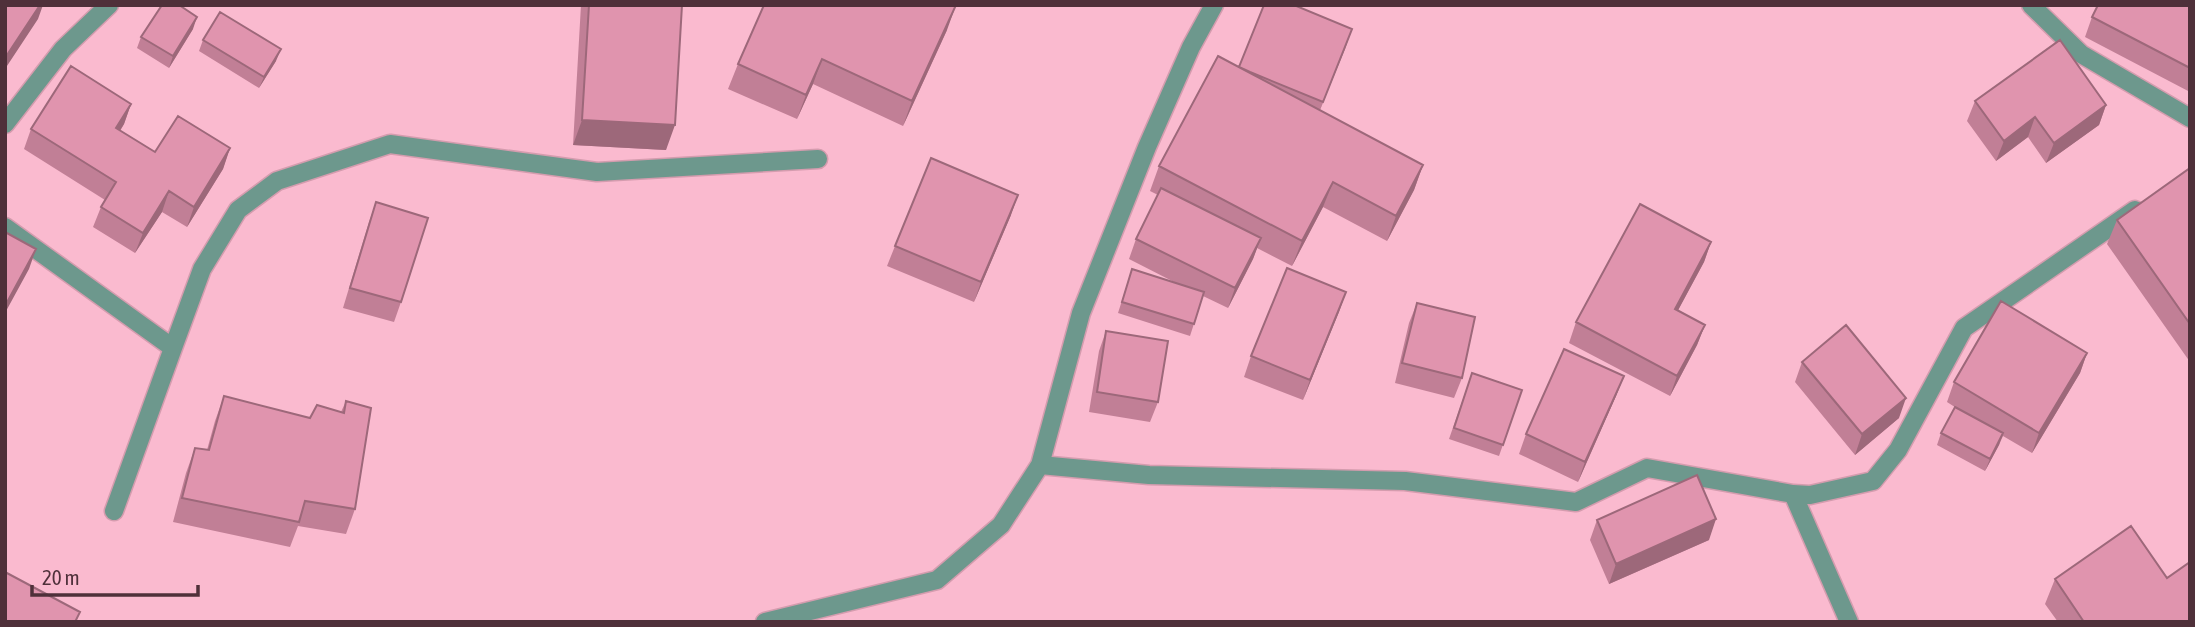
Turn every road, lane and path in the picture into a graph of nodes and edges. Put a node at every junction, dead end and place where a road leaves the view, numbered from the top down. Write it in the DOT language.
graph roads {
  1 [pos="109,5"];
  2 [pos="1214,5"];
  3 [pos="2031,5"];
  4 [pos="2190,118"];
  5 [pos="5,124"];
  6 [pos="818,159"];
  7 [pos="2145,204"];
  8 [pos="5,227"];
  9 [pos="173,348"];
  10 [pos="1040,465"];
  11 [pos="1793,494"];
  12 [pos="114,511"];
  13 [pos="765,622"];
  14 [pos="1849,622"];
  1 -- 5 [label="street"];
  2 -- 10 [label="street"];
  3 -- 4 [label="street"];
  6 -- 9 [label="street"];
  7 -- 11 [label="street"];
  8 -- 9 [label="street"];
  9 -- 12 [label="street"];
  10 -- 11 [label="street"];
  10 -- 13 [label="street"];
  11 -- 14 [label="street"];
}
